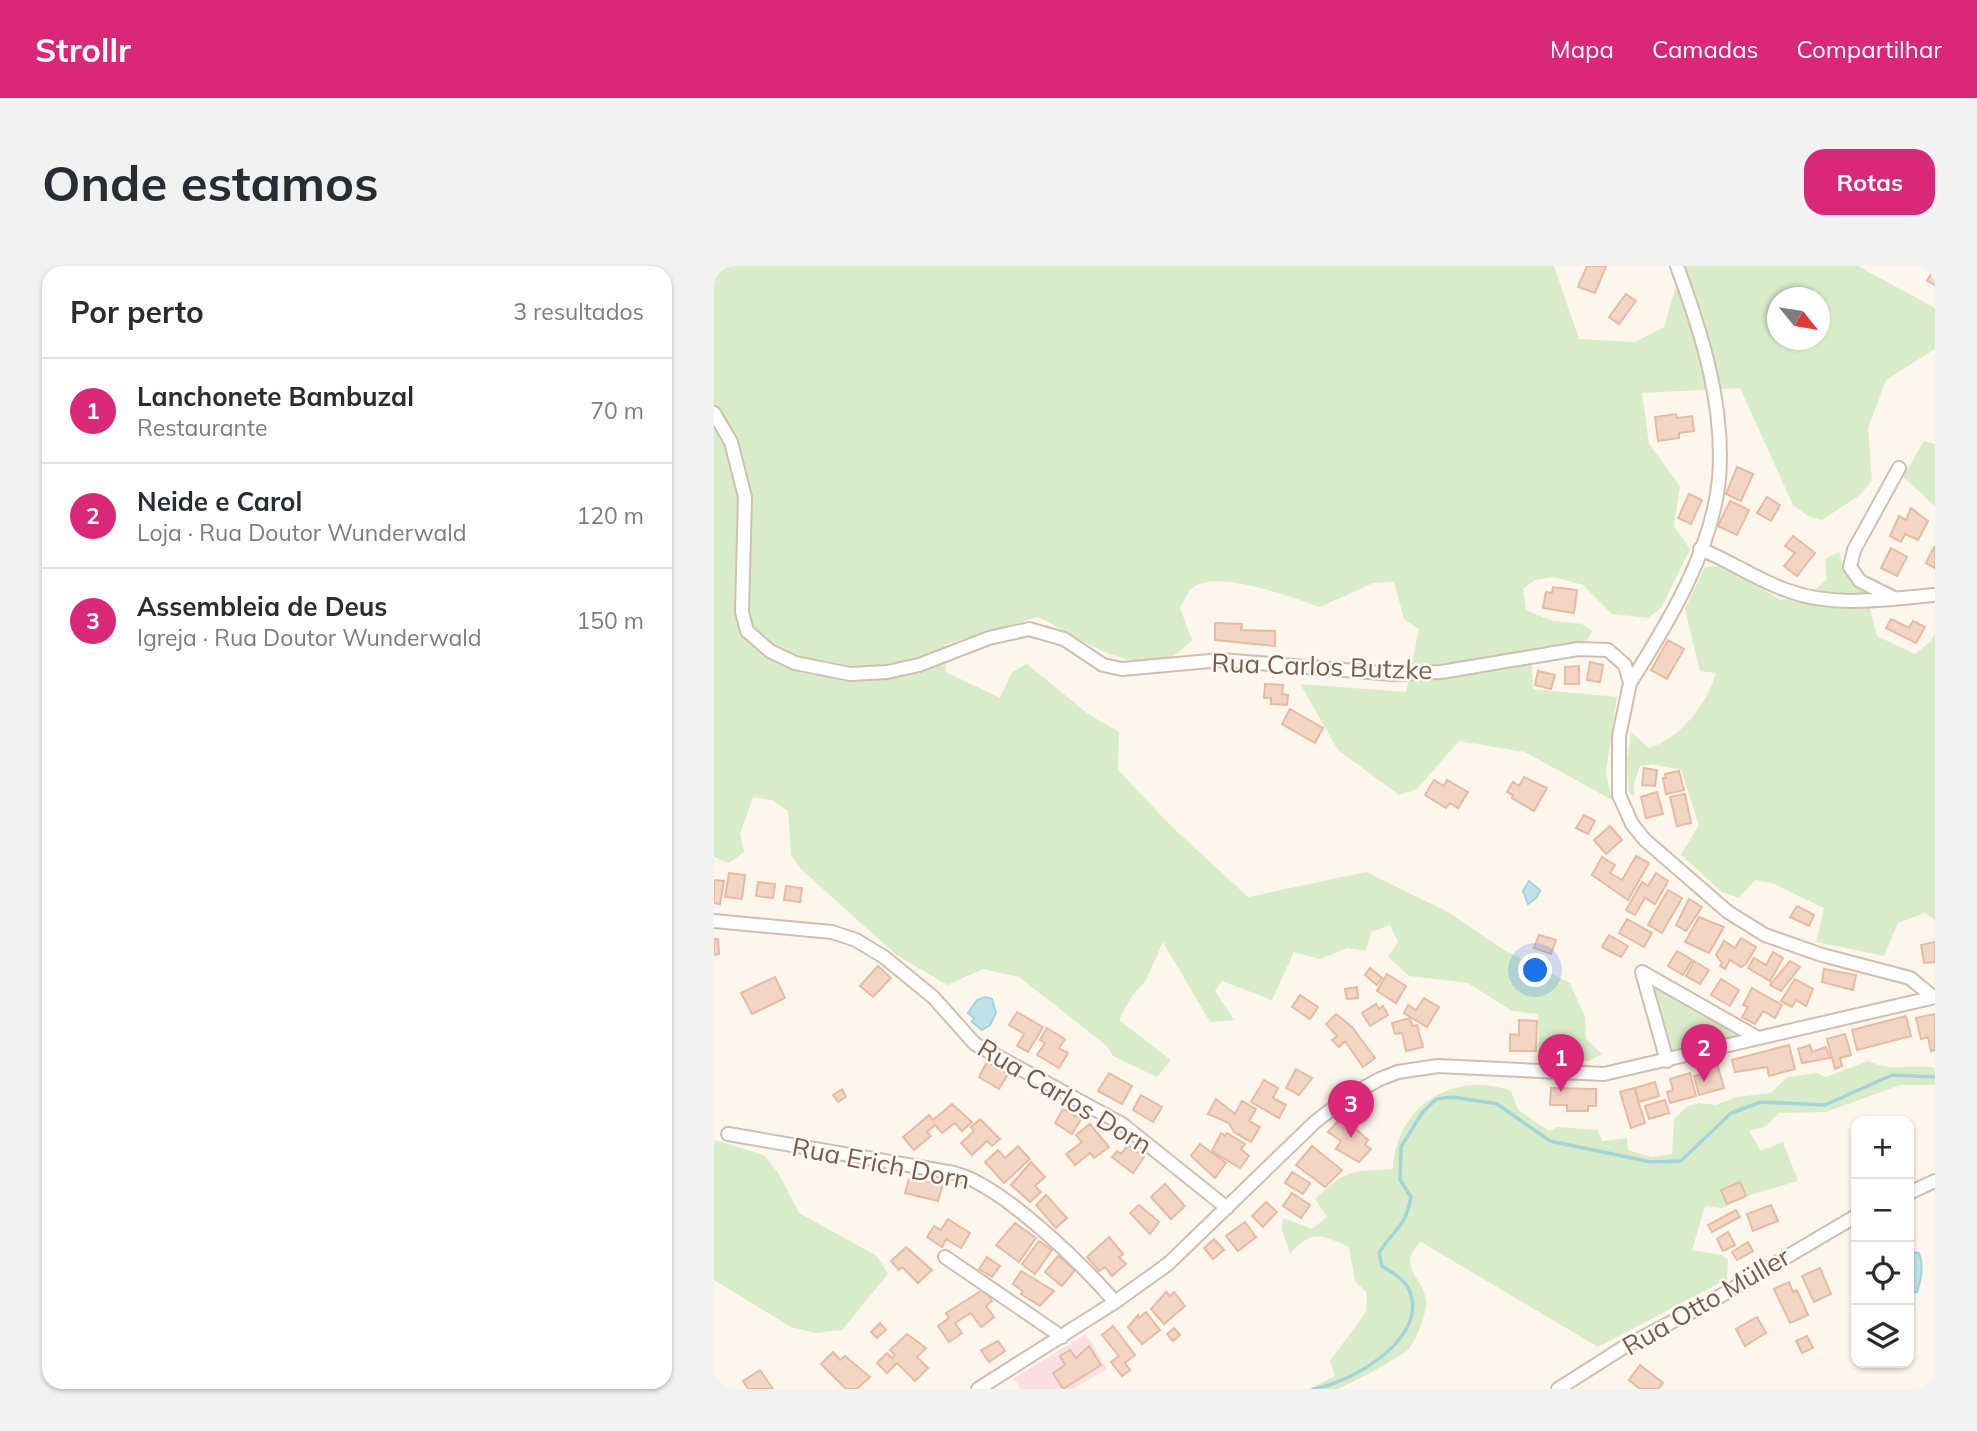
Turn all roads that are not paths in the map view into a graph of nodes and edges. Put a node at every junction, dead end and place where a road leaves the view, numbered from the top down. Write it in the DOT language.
graph roads {
  1 [pos="1677,266"];
  2 [pos="714,412"];
  3 [pos="1899,468"];
  4 [pos="1700,549"];
  5 [pos="1935,595"];
  6 [pos="1894,598"];
  7 [pos="1630,683"];
  8 [pos="714,921"];
  9 [pos="1934,997"];
  10 [pos="1758,1038"];
  11 [pos="1667,1061"];
  12 [pos="727,1134"];
  13 [pos="1935,1181"];
  14 [pos="1914,1191"];
  15 [pos="1227,1208"];
  16 [pos="1851,1219"];
  17 [pos="945,1257"];
  18 [pos="1115,1302"];
  19 [pos="1062,1337"];
  20 [pos="978,1389"];
  21 [pos="1558,1389"];
  1 -- 4 [label="street"];
  2 -- 7 [label="street, Rua Carlos Butzke"];
  3 -- 6 [label="street"];
  4 -- 6 [label="street"];
  4 -- 7 [label="street"];
  5 -- 6 [label="street"];
  7 -- 9 [label="street"];
  8 -- 15 [label="street, Rua Carlos Dorn"];
  9 -- 10 [label="street"];
  10 -- 11 [label="street"];
  10 -- 11 [label="street"];
  11 -- 15 [label="street"];
  12 -- 18 [label="street, Rua Erich Dorn"];
  13 -- 14 [label="street"];
  15 -- 18 [label="street"];
  16 -- 21 [label="street, Rua Otto Müller"];
  17 -- 19 [label="street"];
  18 -- 19 [label="street"];
  19 -- 20 [label="street"];
}
